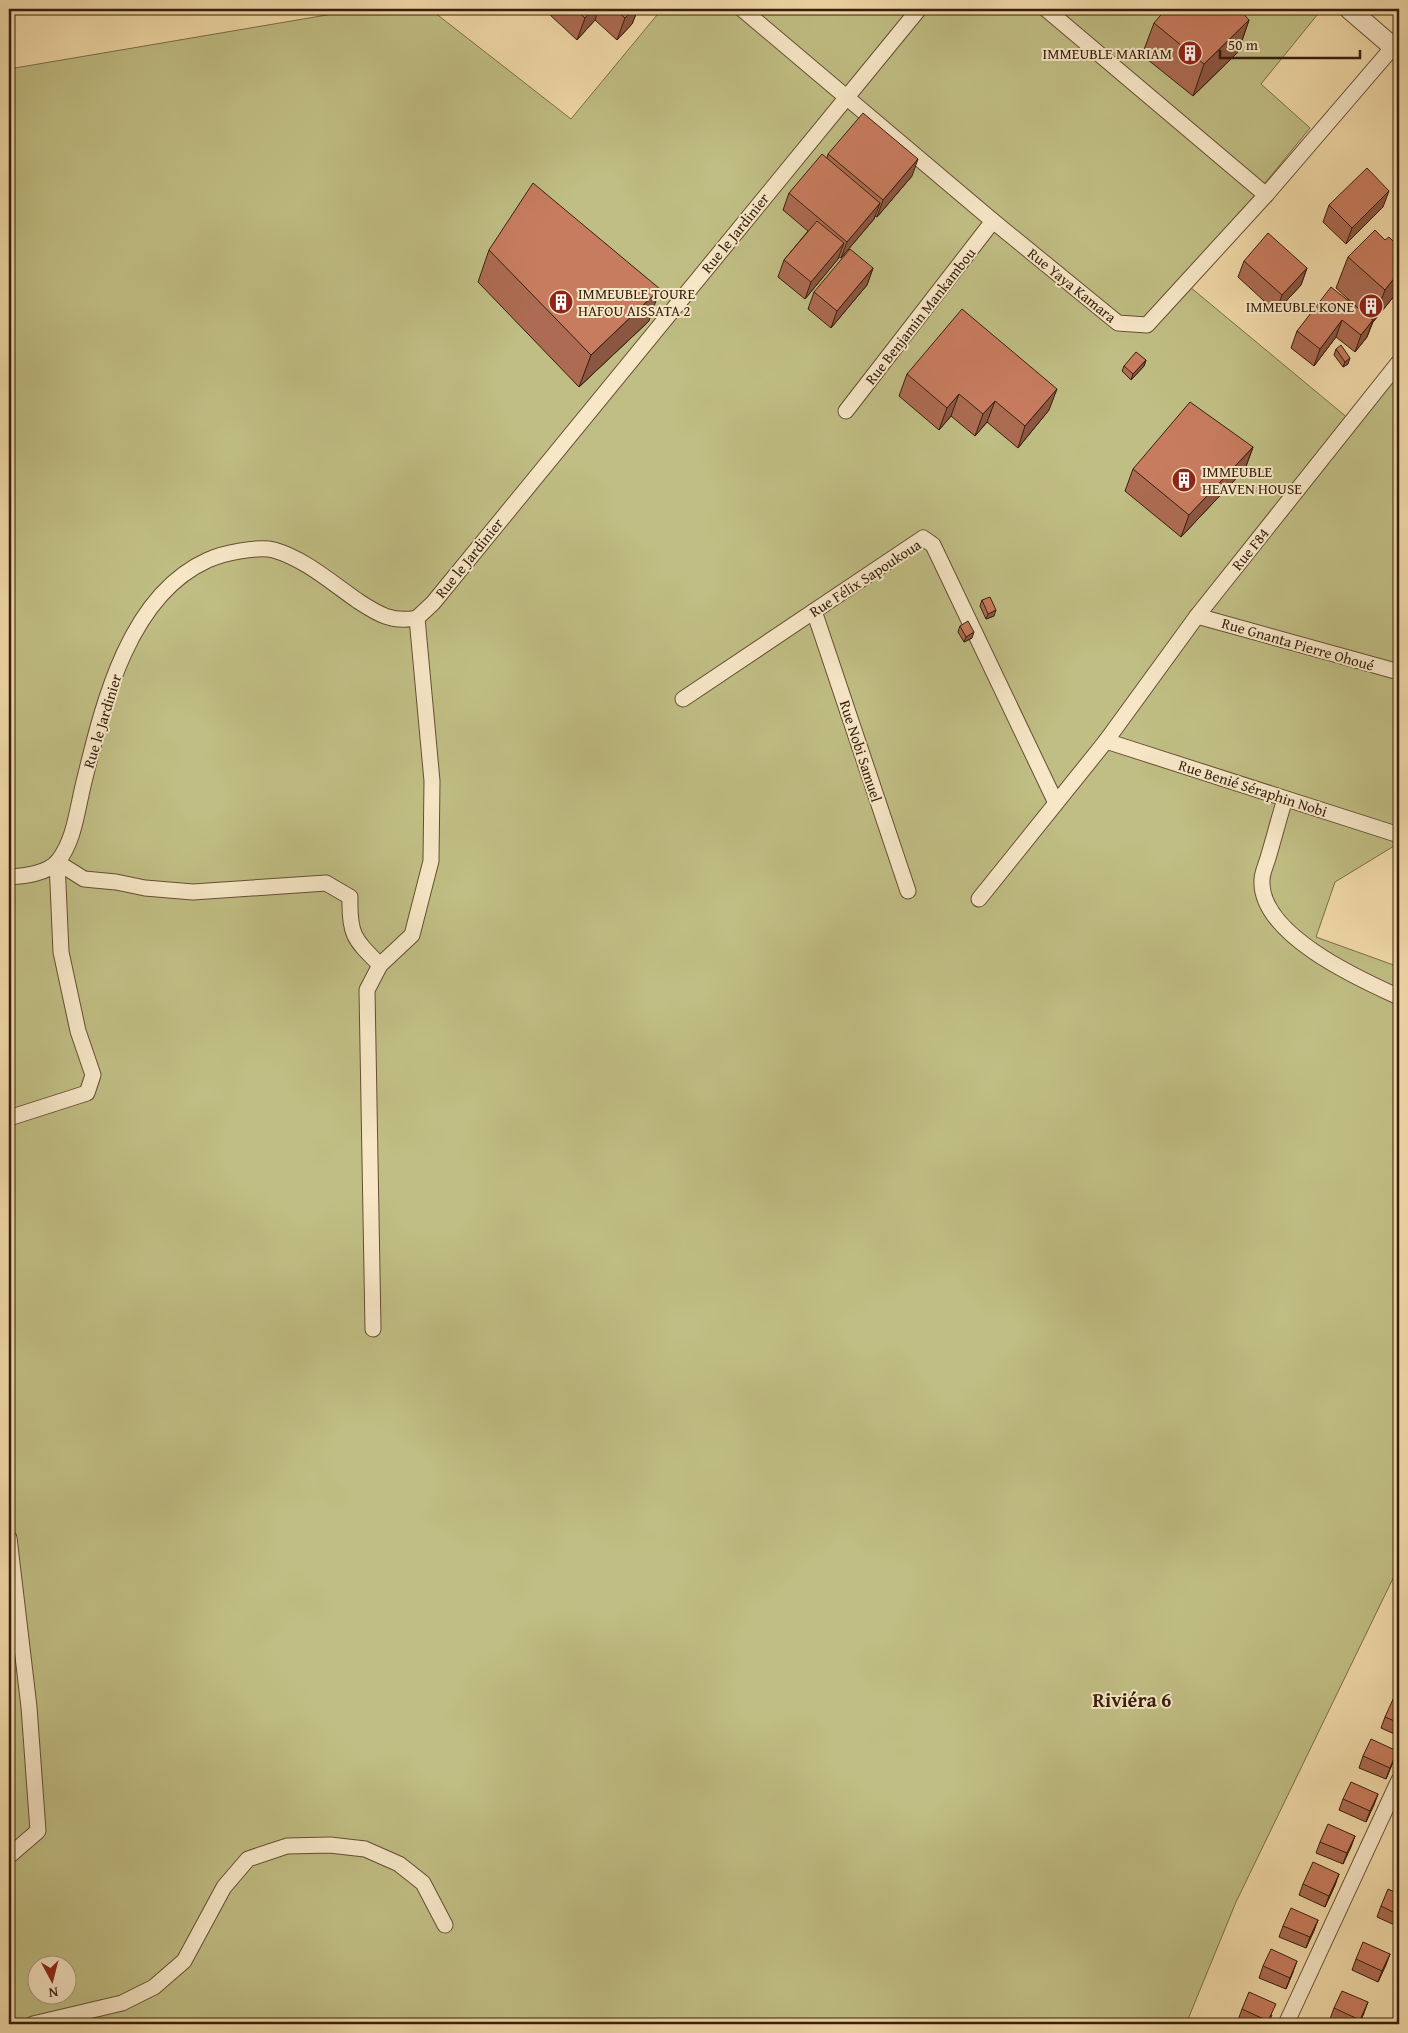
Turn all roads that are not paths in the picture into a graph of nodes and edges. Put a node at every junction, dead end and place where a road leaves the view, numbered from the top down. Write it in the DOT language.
graph roads {
  1 [pos="742,9"];
  2 [pos="919,9"];
  3 [pos="1046,9"];
  4 [pos="1349,9"];
  5 [pos="1396,50"];
  6 [pos="847,96"];
  7 [pos="1266,195"];
  8 [pos="994,221"];
  9 [pos="1399,362"];
  10 [pos="846,411"];
  11 [pos="814,611"];
  12 [pos="1197,616"];
  13 [pos="417,618"];
  14 [pos="1399,672"];
  15 [pos="683,699"];
  16 [pos="1106,741"];
  17 [pos="1285,799"];
  18 [pos="1056,803"];
  19 [pos="1399,836"];
  20 [pos="57,862"];
  21 [pos="9,877"];
  22 [pos="908,891"];
  23 [pos="979,899"];
  24 [pos="380,965"];
  25 [pos="1399,997"];
  26 [pos="9,1118"];
  27 [pos="373,1329"];
  28 [pos="9,1538"];
  29 [pos="1399,1780"];
  30 [pos="9,1856"];
  31 [pos="445,1925"];
  32 [pos="33,2024"];
  33 [pos="1286,2024"];
  1 -- 6 [label="street, Rue Yaya Kamara"];
  2 -- 6 [label="street, Rue le Jardinier"];
  3 -- 7 [label="street"];
  4 -- 5 [label="street"];
  5 -- 7 [label="street, Rue Yaya Kamara"];
  6 -- 8 [label="street, Rue Yaya Kamara"];
  6 -- 13 [label="street, Rue le Jardinier"];
  7 -- 8 [label="street, Rue Yaya Kamara"];
  8 -- 10 [label="street, Rue Benjamin Mankambou"];
  9 -- 12 [label="street, Rue F84"];
  11 -- 15 [label="street, Rue Félix Sapoukoua"];
  11 -- 18 [label="street, Rue Félix Sapoukoua"];
  11 -- 22 [label="street, Rue Nobi Samuel"];
  12 -- 14 [label="street, Rue Gnanta Pierre Ohoué"];
  12 -- 16 [label="street, Rue F84"];
  13 -- 20 [label="street, Rue le Jardinier"];
  13 -- 24 [label="street"];
  16 -- 17 [label="street, Rue Benié Séraphin Nobi"];
  16 -- 18 [label="street, Rue F84"];
  17 -- 19 [label="street, Rue Benié Séraphin Nobi"];
  17 -- 25 [label="street"];
  18 -- 23 [label="street, Rue F84"];
  20 -- 21 [label="street"];
  20 -- 24 [label="street"];
  20 -- 26 [label="street"];
  24 -- 27 [label="street"];
  28 -- 30 [label="street"];
  29 -- 33 [label="street"];
  31 -- 32 [label="street"];
}
